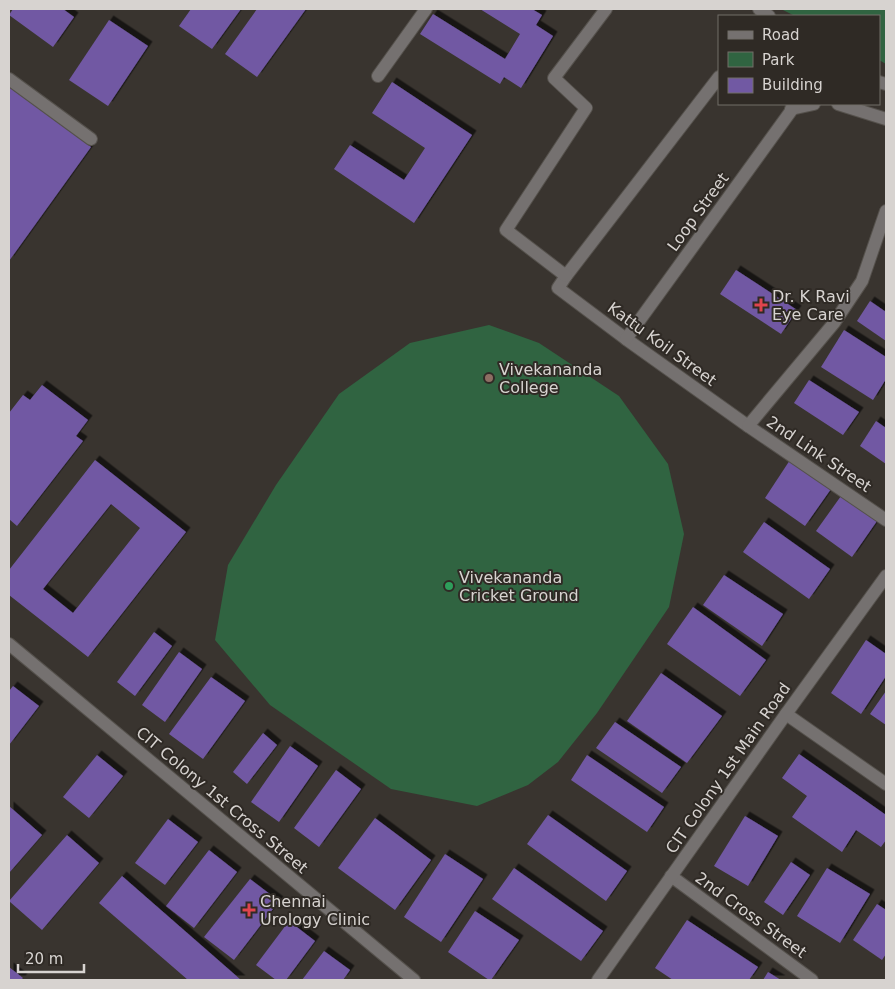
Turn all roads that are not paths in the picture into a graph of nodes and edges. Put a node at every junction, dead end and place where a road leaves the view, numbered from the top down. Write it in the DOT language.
graph roads {
  1 [pos="426,9"];
  2 [pos="606,9"];
  3 [pos="378,76"];
  4 [pos="9,79"];
  5 [pos="718,79"];
  6 [pos="841,105"];
  7 [pos="794,106"];
  8 [pos="886,119"];
  9 [pos="91,140"];
  10 [pos="886,212"];
  11 [pos="566,276"];
  12 [pos="626,339"];
  13 [pos="748,426"];
  14 [pos="886,520"];
  15 [pos="886,576"];
  16 [pos="9,644"];
  17 [pos="786,714"];
  18 [pos="886,784"];
  19 [pos="671,876"];
  20 [pos="414,980"];
  21 [pos="598,980"];
  22 [pos="812,980"];
  1 -- 3 [label="street"];
  2 -- 11 [label="street"];
  4 -- 9 [label="street"];
  5 -- 11 [label="street"];
  6 -- 8 [label="street"];
  7 -- 12 [label="street, Loop Street"];
  10 -- 13 [label="street, 2nd Link Street"];
  11 -- 12 [label="street, Kattu Koil Street"];
  12 -- 13 [label="street, Kattu Koil Street"];
  13 -- 14 [label="street, 2nd Link Street"];
  15 -- 17 [label="street, CIT Colony 1st Main Road"];
  16 -- 20 [label="street, CIT Colony 1st Cross Street"];
  17 -- 18 [label="street"];
  17 -- 19 [label="street, CIT Colony 1st Main Road"];
  19 -- 21 [label="street, CIT Colony 1st Main Road"];
  19 -- 22 [label="street, 2nd Cross Street"];
}
